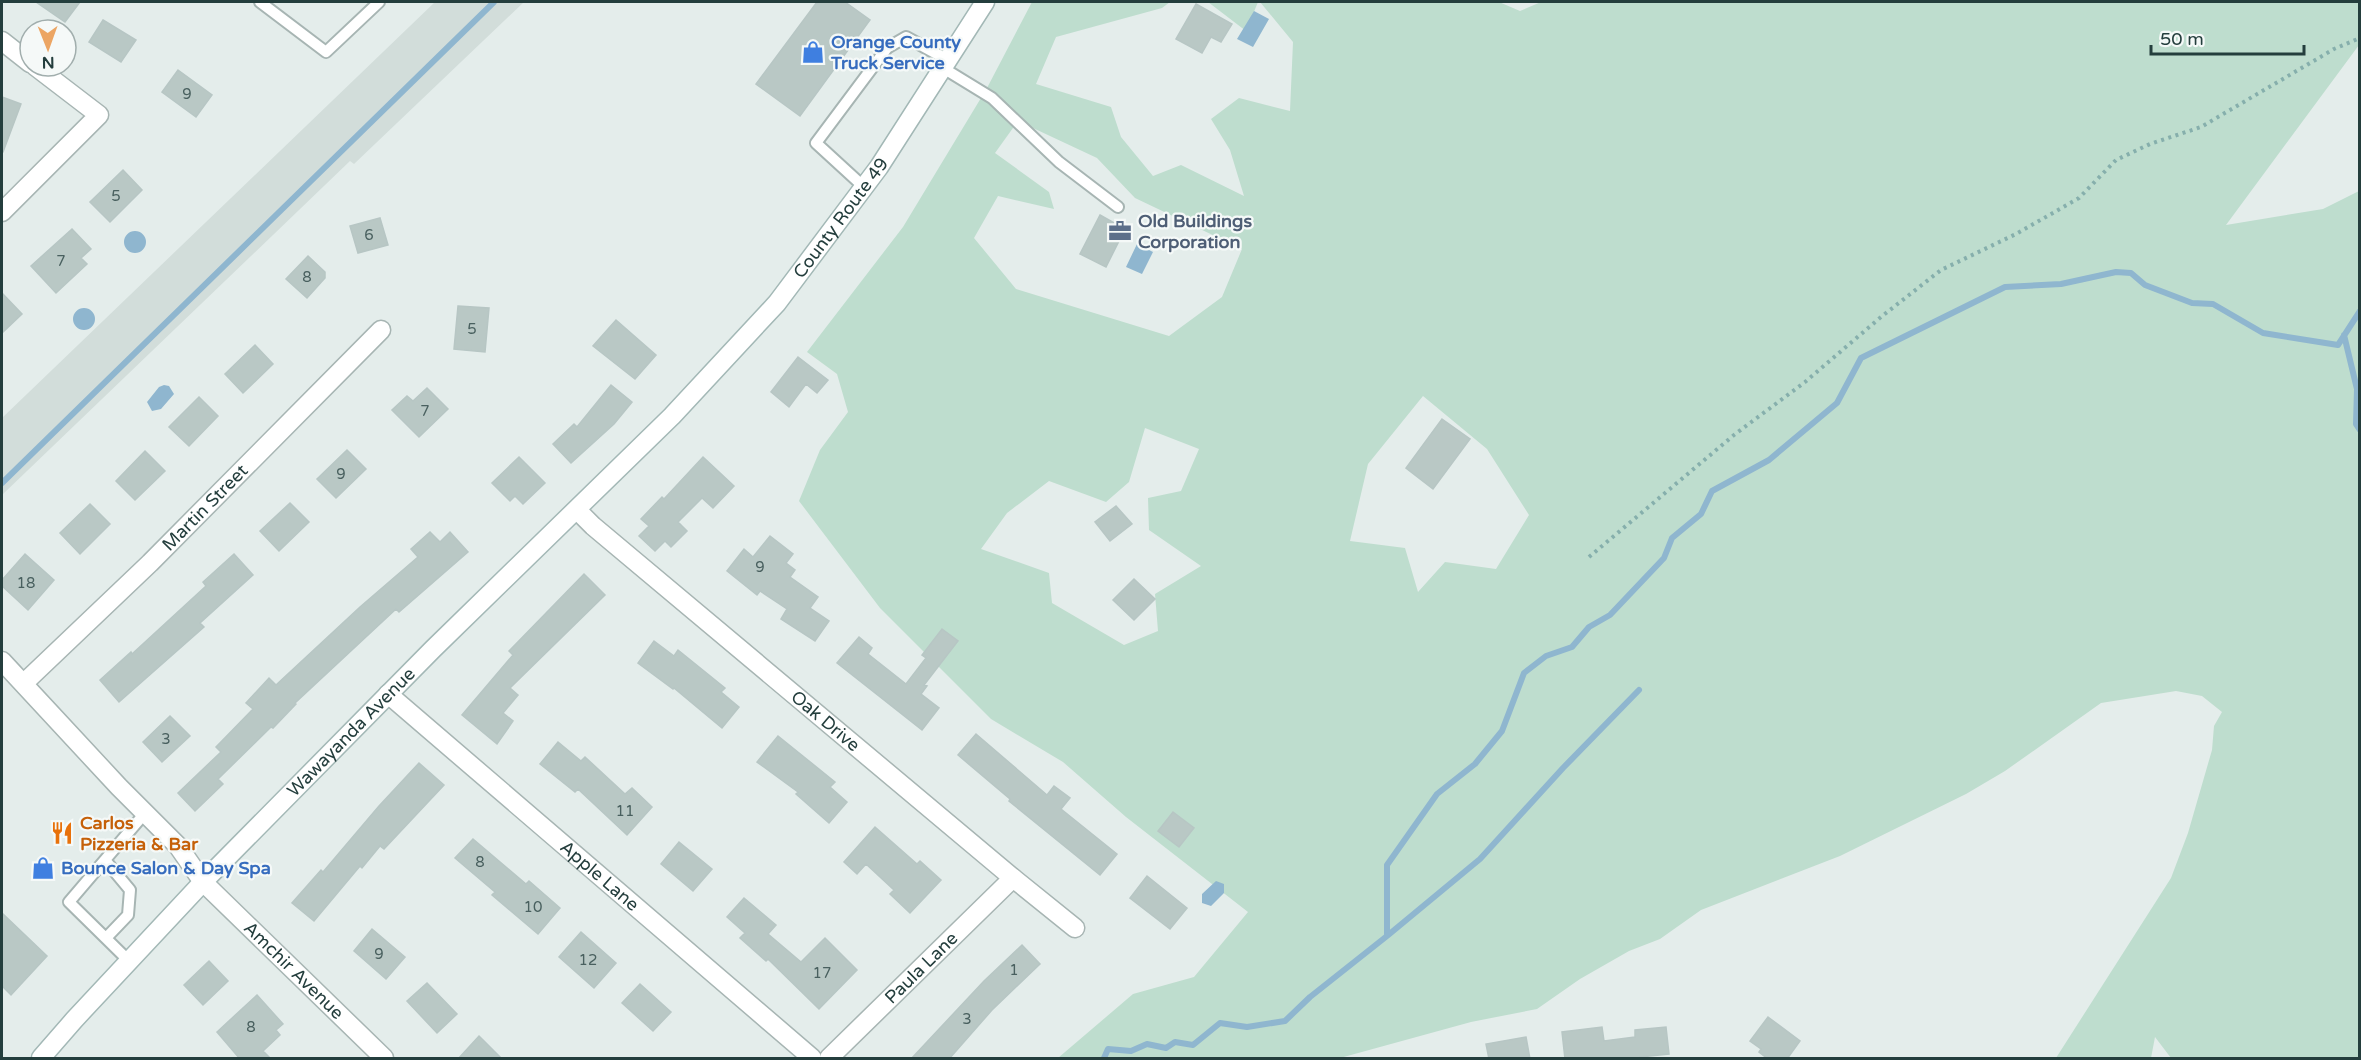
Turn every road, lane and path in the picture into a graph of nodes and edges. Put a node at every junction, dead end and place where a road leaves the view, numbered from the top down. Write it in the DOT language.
graph roads {
  1 [pos="260,2"];
  2 [pos="379,2"];
  3 [pos="985,2"];
  4 [pos="2360,38"];
  5 [pos="2,41"];
  6 [pos="18,54"];
  7 [pos="945,64"];
  8 [pos="50,78"];
  9 [pos="864,187"];
  10 [pos="1118,207"];
  11 [pos="2,212"];
  12 [pos="381,330"];
  13 [pos="672,416"];
  14 [pos="577,510"];
  15 [pos="1589,557"];
  16 [pos="2,661"];
  17 [pos="24,683"];
  18 [pos="388,694"];
  19 [pos="145,813"];
  20 [pos="105,860"];
  21 [pos="1013,878"];
  22 [pos="203,882"];
  23 [pos="1075,928"];
  24 [pos="106,938"];
  25 [pos="129,961"];
  26 [pos="41,1059"];
  27 [pos="384,1059"];
  28 [pos="812,1059"];
  29 [pos="829,1059"];
  1 -- 2 [label="lane"];
  3 -- 7 [label="street, County Route 49"];
  4 -- 15 [label="path"];
  5 -- 6 [label="street"];
  7 -- 9 [label="street, County Route 49"];
  7 -- 9 [label="lane"];
  7 -- 10 [label="lane"];
  8 -- 11 [label="street"];
  9 -- 13 [label="street, County Route 49"];
  12 -- 17 [label="street, Martin Street"];
  13 -- 14 [label="street, Wawayanda Avenue"];
  14 -- 18 [label="street, Wawayanda Avenue"];
  14 -- 21 [label="street, Oak Drive"];
  16 -- 17 [label="street, Amchir Avenue"];
  17 -- 19 [label="street, Amchir Avenue"];
  18 -- 22 [label="street, Wawayanda Avenue"];
  18 -- 28 [label="street, Apple Lane"];
  19 -- 20 [label="lane"];
  19 -- 22 [label="street, Amchir Avenue"];
  20 -- 24 [label="lane"];
  20 -- 24 [label="lane"];
  21 -- 23 [label="street, Oak Drive"];
  21 -- 29 [label="street, Paula Lane"];
  22 -- 25 [label="street, Wawayanda Avenue"];
  22 -- 27 [label="street, Amchir Avenue"];
  24 -- 25 [label="lane"];
  25 -- 26 [label="street, Wawayanda Avenue"];
}
